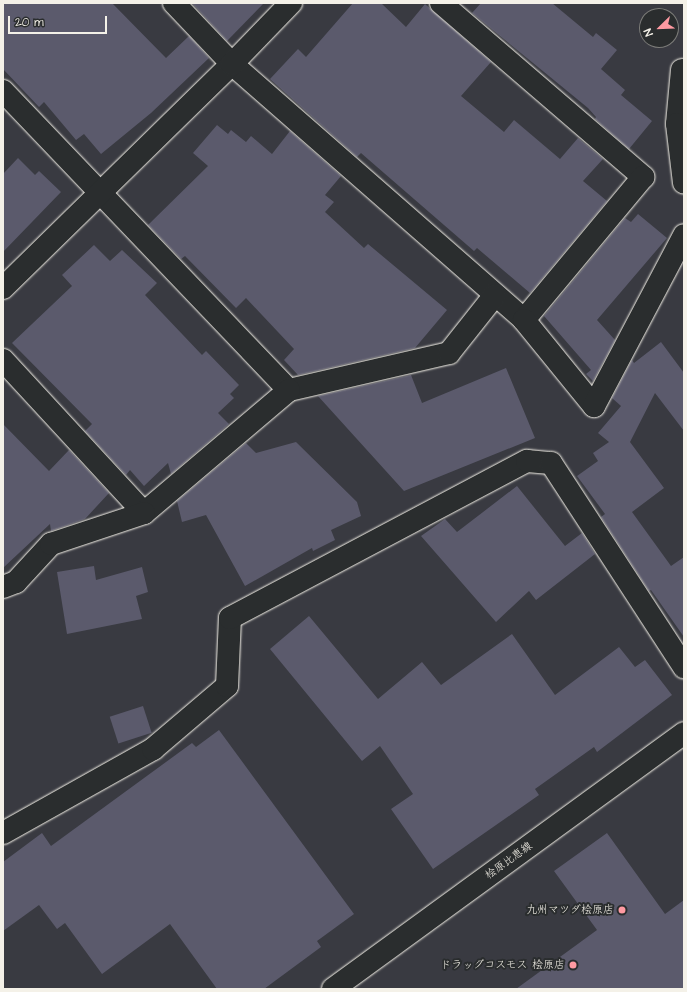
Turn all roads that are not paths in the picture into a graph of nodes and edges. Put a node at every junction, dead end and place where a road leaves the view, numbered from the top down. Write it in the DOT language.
graph roads {
  1 [pos="174,3"];
  2 [pos="290,3"];
  3 [pos="441,3"];
  4 [pos="232,64"];
  5 [pos="682,70"];
  6 [pos="3,91"];
  7 [pos="684,183"];
  8 [pos="100,194"];
  9 [pos="684,235"];
  10 [pos="3,288"];
  11 [pos="495,295"];
  12 [pos="524,320"];
  13 [pos="3,360"];
  14 [pos="289,390"];
  15 [pos="144,513"];
  16 [pos="3,587"];
  17 [pos="684,667"];
  18 [pos="684,733"];
  19 [pos="3,833"];
  20 [pos="333,989"];
  1 -- 4 [label="street"];
  2 -- 4 [label="street"];
  3 -- 12 [label="street"];
  4 -- 8 [label="street"];
  4 -- 11 [label="street"];
  5 -- 7 [label="street"];
  6 -- 8 [label="street"];
  8 -- 10 [label="street"];
  8 -- 14 [label="street"];
  9 -- 12 [label="street"];
  11 -- 12 [label="street"];
  11 -- 14 [label="street"];
  13 -- 15 [label="street"];
  14 -- 15 [label="street"];
  15 -- 16 [label="street"];
  17 -- 19 [label="street"];
  18 -- 20 [label="street, 桧原比恵線"];
}
